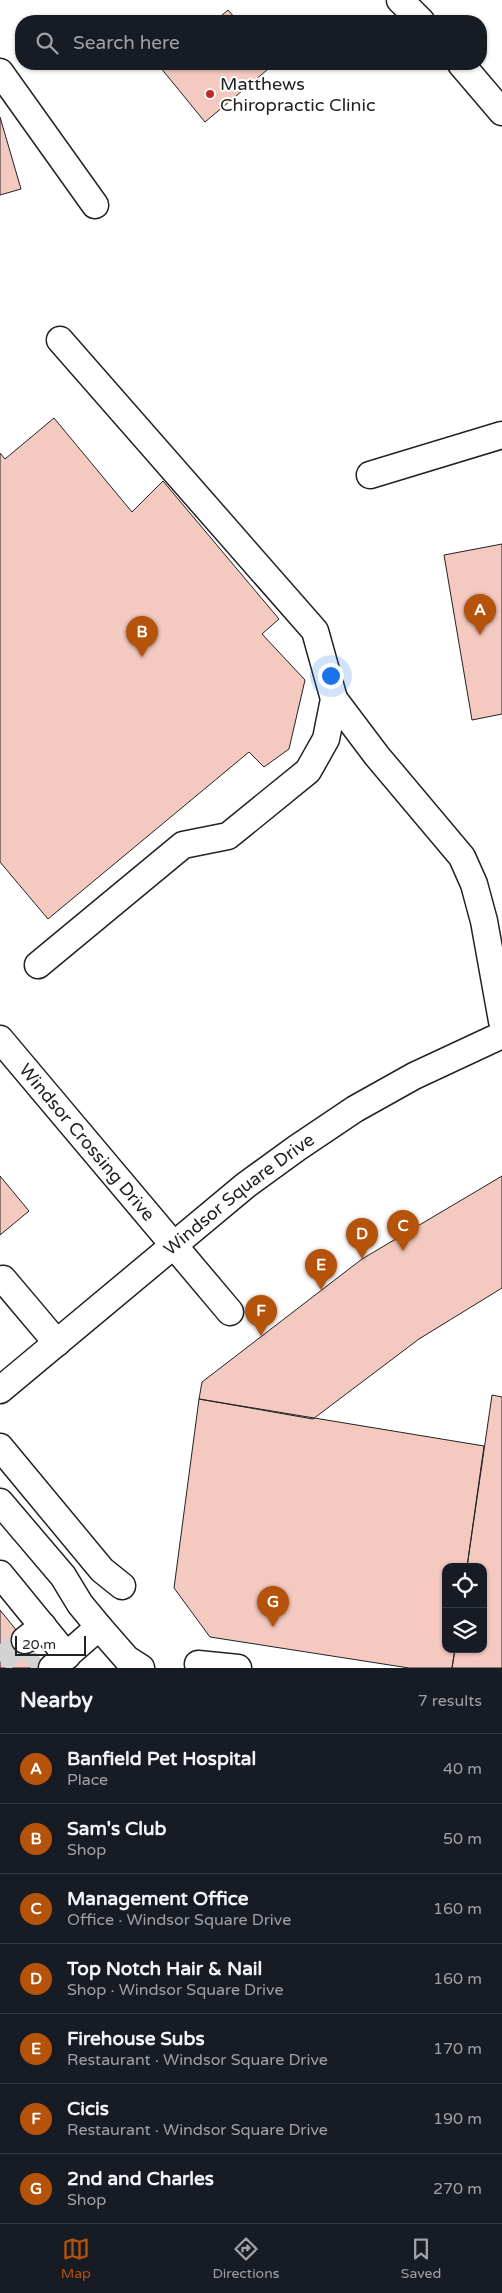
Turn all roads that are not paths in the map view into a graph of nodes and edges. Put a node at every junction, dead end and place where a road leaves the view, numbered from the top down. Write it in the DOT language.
graph roads {
  1 [pos="400,0"];
  2 [pos="415,15"];
  3 [pos="465,70"];
  4 [pos="0,72"];
  5 [pos="502,112"];
  6 [pos="95,205"];
  7 [pos="60,340"];
  8 [pos="502,435"];
  9 [pos="370,475"];
  10 [pos="334,699"];
  11 [pos="38,966"];
  12 [pos="502,1021"];
  13 [pos="502,1035"];
  14 [pos="0,1039"];
  15 [pos="174,1244"];
  16 [pos="3,1279"];
  17 [pos="230,1312"];
  18 [pos="56,1342"];
  19 [pos="0,1390"];
  20 [pos="0,1447"];
  21 [pos="3,1513"];
  22 [pos="0,1574"];
  23 [pos="122,1586"];
  24 [pos="99,1627"];
  25 [pos="48,1649"];
  26 [pos="198,1664"];
  27 [pos="141,1668"];
  28 [pos="238,1668"];
  1 -- 2 [label="street"];
  3 -- 5 [label="street"];
  4 -- 6 [label="street"];
  7 -- 10 [label="street"];
  8 -- 9 [label="street"];
  10 -- 11 [label="street"];
  10 -- 12 [label="street"];
  13 -- 15 [label="street, Windsor Square Drive"];
  14 -- 15 [label="street, Windsor Crossing Drive"];
  15 -- 17 [label="street, Windsor Crossing Drive"];
  15 -- 18 [label="street, Windsor Square Drive"];
  16 -- 18 [label="street"];
  18 -- 19 [label="street, Windsor Square Drive"];
  20 -- 23 [label="street"];
  21 -- 24 [label="street"];
  22 -- 25 [label="street"];
  24 -- 25 [label="street"];
  24 -- 27 [label="street"];
  26 -- 28 [label="street"];
}
